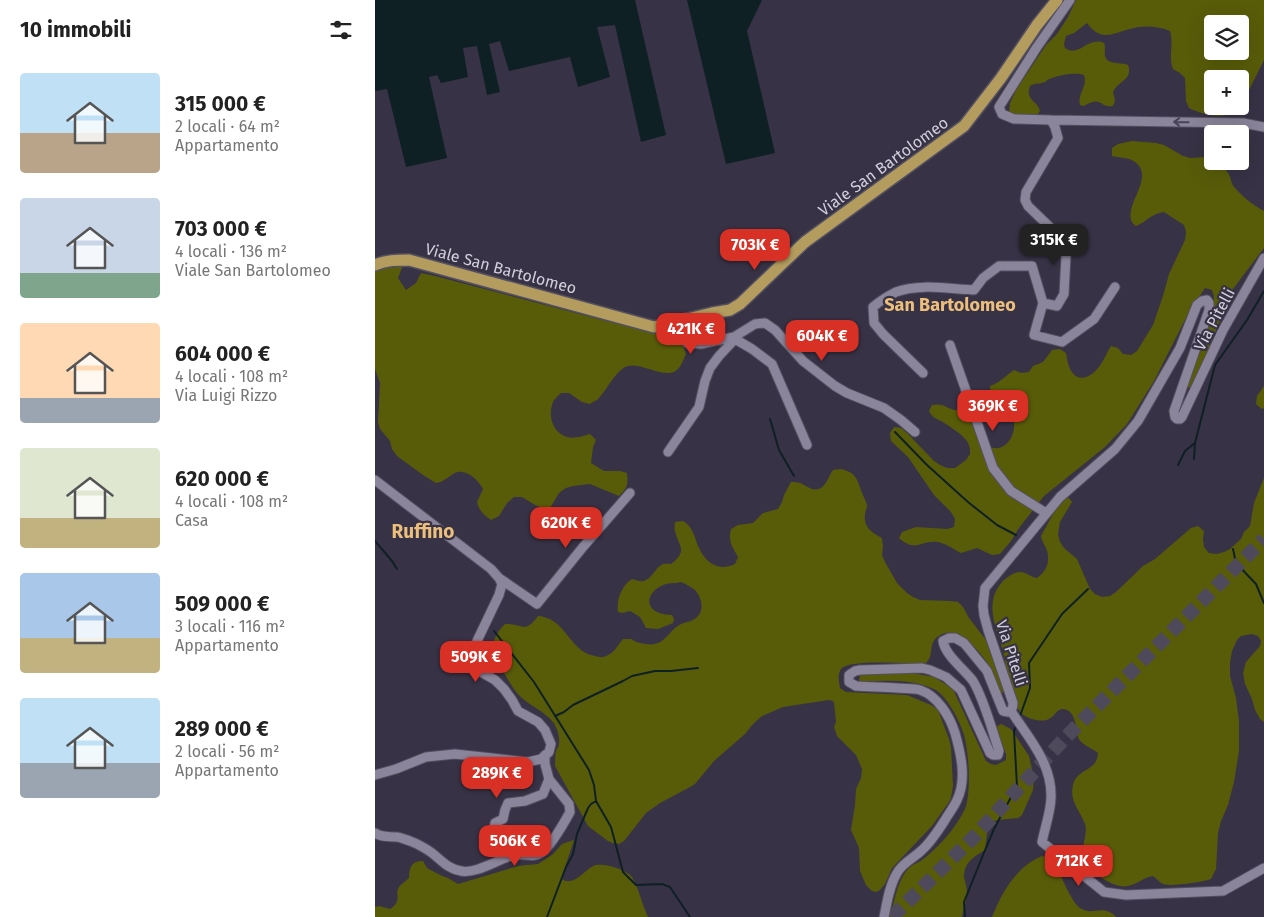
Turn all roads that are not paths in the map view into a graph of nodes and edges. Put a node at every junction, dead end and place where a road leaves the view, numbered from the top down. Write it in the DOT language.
graph roads {
  1 [pos="1057,0"];
  2 [pos="1070,0"];
  3 [pos="1051,120"];
  4 [pos="1264,127"];
  5 [pos="1264,258"];
  6 [pos="375,265"];
  7 [pos="1115,287"];
  8 [pos="1043,303"];
  9 [pos="696,317"];
  10 [pos="658,326"];
  11 [pos="735,338"];
  12 [pos="687,343"];
  13 [pos="950,345"];
  14 [pos="923,373"];
  15 [pos="915,432"];
  16 [pos="807,446"];
  17 [pos="668,452"];
  18 [pos="375,480"];
  19 [pos="630,493"];
  20 [pos="1046,514"];
  21 [pos="499,578"];
  22 [pos="1011,711"];
  23 [pos="545,755"];
  24 [pos="375,775"];
  25 [pos="549,779"];
  26 [pos="375,833"];
  27 [pos="499,838"];
  28 [pos="1264,868"];
  29 [pos="884,917"];
  1 -- 9 [label="main road, Viale San Bartolomeo"];
  2 -- 3 [label="street"];
  4 -- 3 [label="street, one-way"];
  3 -- 8 [label="street"];
  5 -- 20 [label="street, Via Pitelli"];
  6 -- 10 [label="main road, Viale San Bartolomeo"];
  7 -- 8 [label="street"];
  8 -- 14 [label="street"];
  9 -- 10 [label="main road, Viale San Bartolomeo"];
  9 -- 12 [label="street"];
  10 -- 12 [label="street"];
  11 -- 12 [label="street"];
  11 -- 15 [label="street"];
  11 -- 16 [label="street"];
  11 -- 17 [label="street"];
  13 -- 20 [label="street"];
  18 -- 21 [label="street"];
  19 -- 21 [label="street"];
  20 -- 22 [label="street, Via Pitelli"];
  21 -- 23 [label="street"];
  22 -- 28 [label="street"];
  22 -- 29 [label="street, Via Pitelli"];
  23 -- 24 [label="street"];
  23 -- 25 [label="street"];
  25 -- 26 [label="street"];
  25 -- 27 [label="street"];
}
